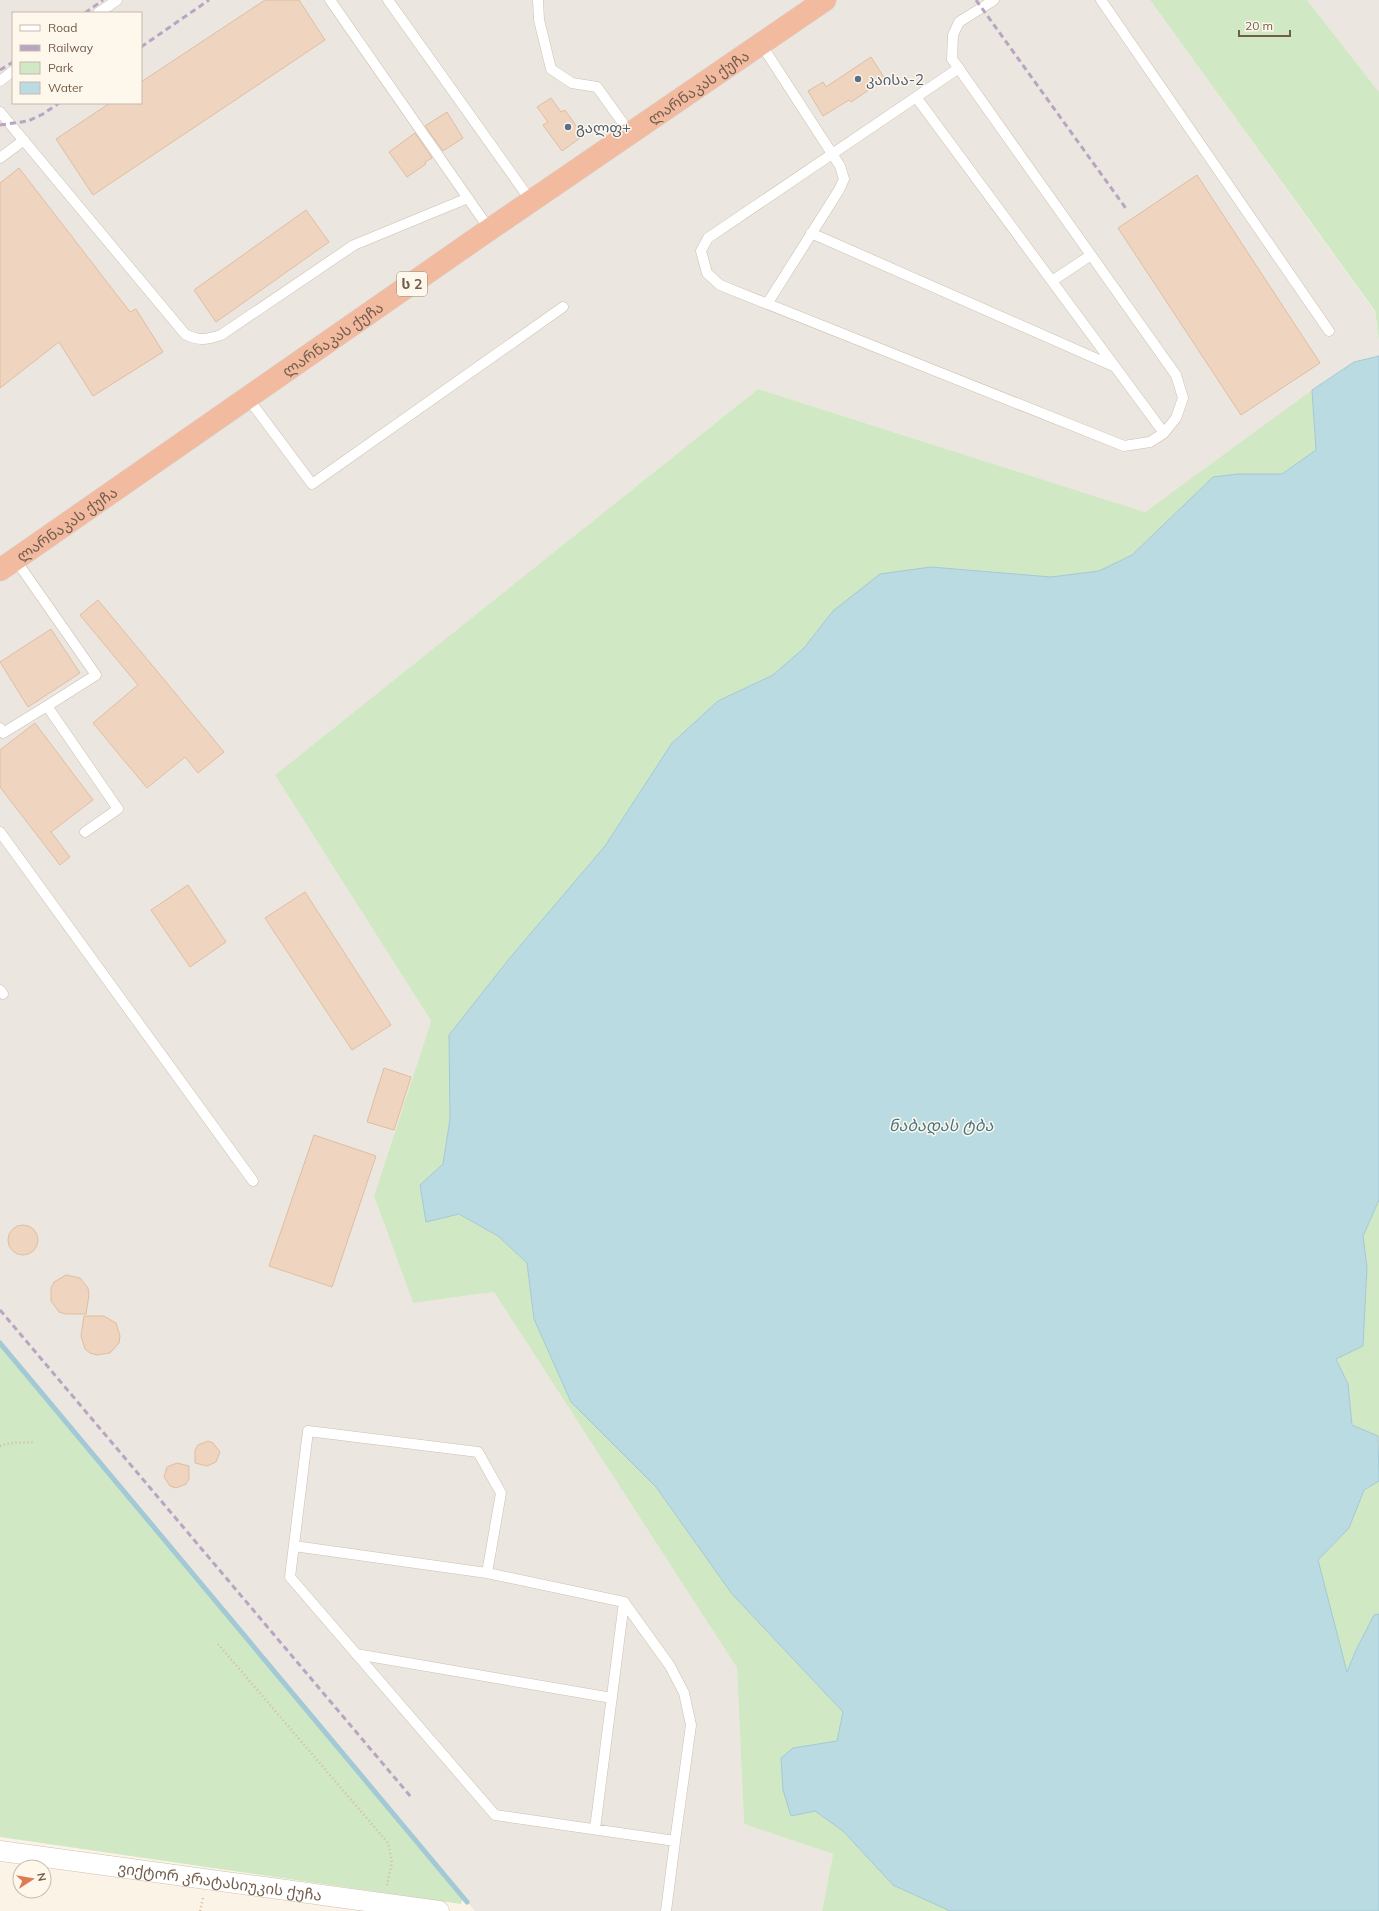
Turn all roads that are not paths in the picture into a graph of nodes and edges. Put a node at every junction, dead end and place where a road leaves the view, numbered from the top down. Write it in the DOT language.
graph roads {
  1 [pos="117,0"];
  2 [pos="330,0"];
  3 [pos="388,0"];
  4 [pos="538,0"];
  5 [pos="825,0"];
  6 [pos="994,0"];
  7 [pos="1101,0"];
  8 [pos="99,12"];
  9 [pos="761,44"];
  10 [pos="959,68"];
  11 [pos="12,72"];
  12 [pos="0,81"];
  13 [pos="916,97"];
  14 [pos="0,112"];
  15 [pos="630,133"];
  16 [pos="24,140"];
  17 [pos="832,152"];
  18 [pos="0,158"];
  19 [pos="468,198"];
  20 [pos="531,201"];
  21 [pos="490,230"];
  22 [pos="811,233"];
  23 [pos="1091,255"];
  24 [pos="1052,281"];
  25 [pos="767,304"];
  26 [pos="564,307"];
  27 [pos="1330,331"];
  28 [pos="1115,367"];
  29 [pos="248,398"];
  30 [pos="1164,434"];
  31 [pos="7,564"];
  32 [pos="47,706"];
  33 [pos="0,728"];
  34 [pos="0,832"];
  35 [pos="85,832"];
  36 [pos="253,1181"];
  37 [pos="294,1546"];
  38 [pos="487,1573"];
  39 [pos="624,1602"];
  40 [pos="356,1654"];
  41 [pos="612,1698"];
  42 [pos="595,1829"];
  43 [pos="675,1841"];
  44 [pos="0,1851"];
  45 [pos="439,1911"];
  46 [pos="666,1911"];
  1 -- 8 [label="lane"];
  2 -- 19 [label="lane"];
  3 -- 20 [label="lane"];
  4 -- 15 [label="lane"];
  5 -- 9 [label="highway, ლარნაკას ქუჩა / ს 2"];
  6 -- 10 [label="lane"];
  7 -- 27 [label="lane"];
  9 -- 15 [label="highway, ლარნაკას ქუჩა / ს 2"];
  9 -- 17 [label="lane"];
  10 -- 13 [label="lane"];
  10 -- 23 [label="lane"];
  11 -- 12 [label="lane"];
  13 -- 17 [label="lane"];
  13 -- 24 [label="lane"];
  14 -- 16 [label="lane"];
  15 -- 20 [label="highway, ლარნაკას ქუჩა / ს 2"];
  16 -- 18 [label="lane"];
  16 -- 19 [label="lane"];
  17 -- 22 [label="lane"];
  17 -- 25 [label="lane"];
  19 -- 21 [label="lane"];
  20 -- 21 [label="highway, ლარნაკას ქუჩა / ს 2"];
  21 -- 29 [label="highway, ლარნაკას ქუჩა / ს 2"];
  22 -- 25 [label="lane"];
  22 -- 28 [label="lane"];
  23 -- 24 [label="lane"];
  23 -- 30 [label="lane"];
  24 -- 28 [label="lane"];
  25 -- 30 [label="lane"];
  26 -- 29 [label="lane"];
  28 -- 30 [label="lane"];
  29 -- 31 [label="highway, ლარნაკას ქუჩა / ს 2"];
  31 -- 32 [label="lane"];
  32 -- 33 [label="lane"];
  32 -- 35 [label="lane"];
  34 -- 36 [label="lane"];
  37 -- 38 [label="lane"];
  37 -- 38 [label="lane"];
  37 -- 40 [label="lane"];
  38 -- 39 [label="lane"];
  39 -- 41 [label="lane"];
  39 -- 43 [label="lane"];
  40 -- 41 [label="lane"];
  40 -- 42 [label="lane"];
  41 -- 42 [label="lane"];
  42 -- 43 [label="lane"];
  43 -- 46 [label="lane"];
  44 -- 45 [label="street, ვიქტორ კრატასიუკის ქუჩა"];
}
